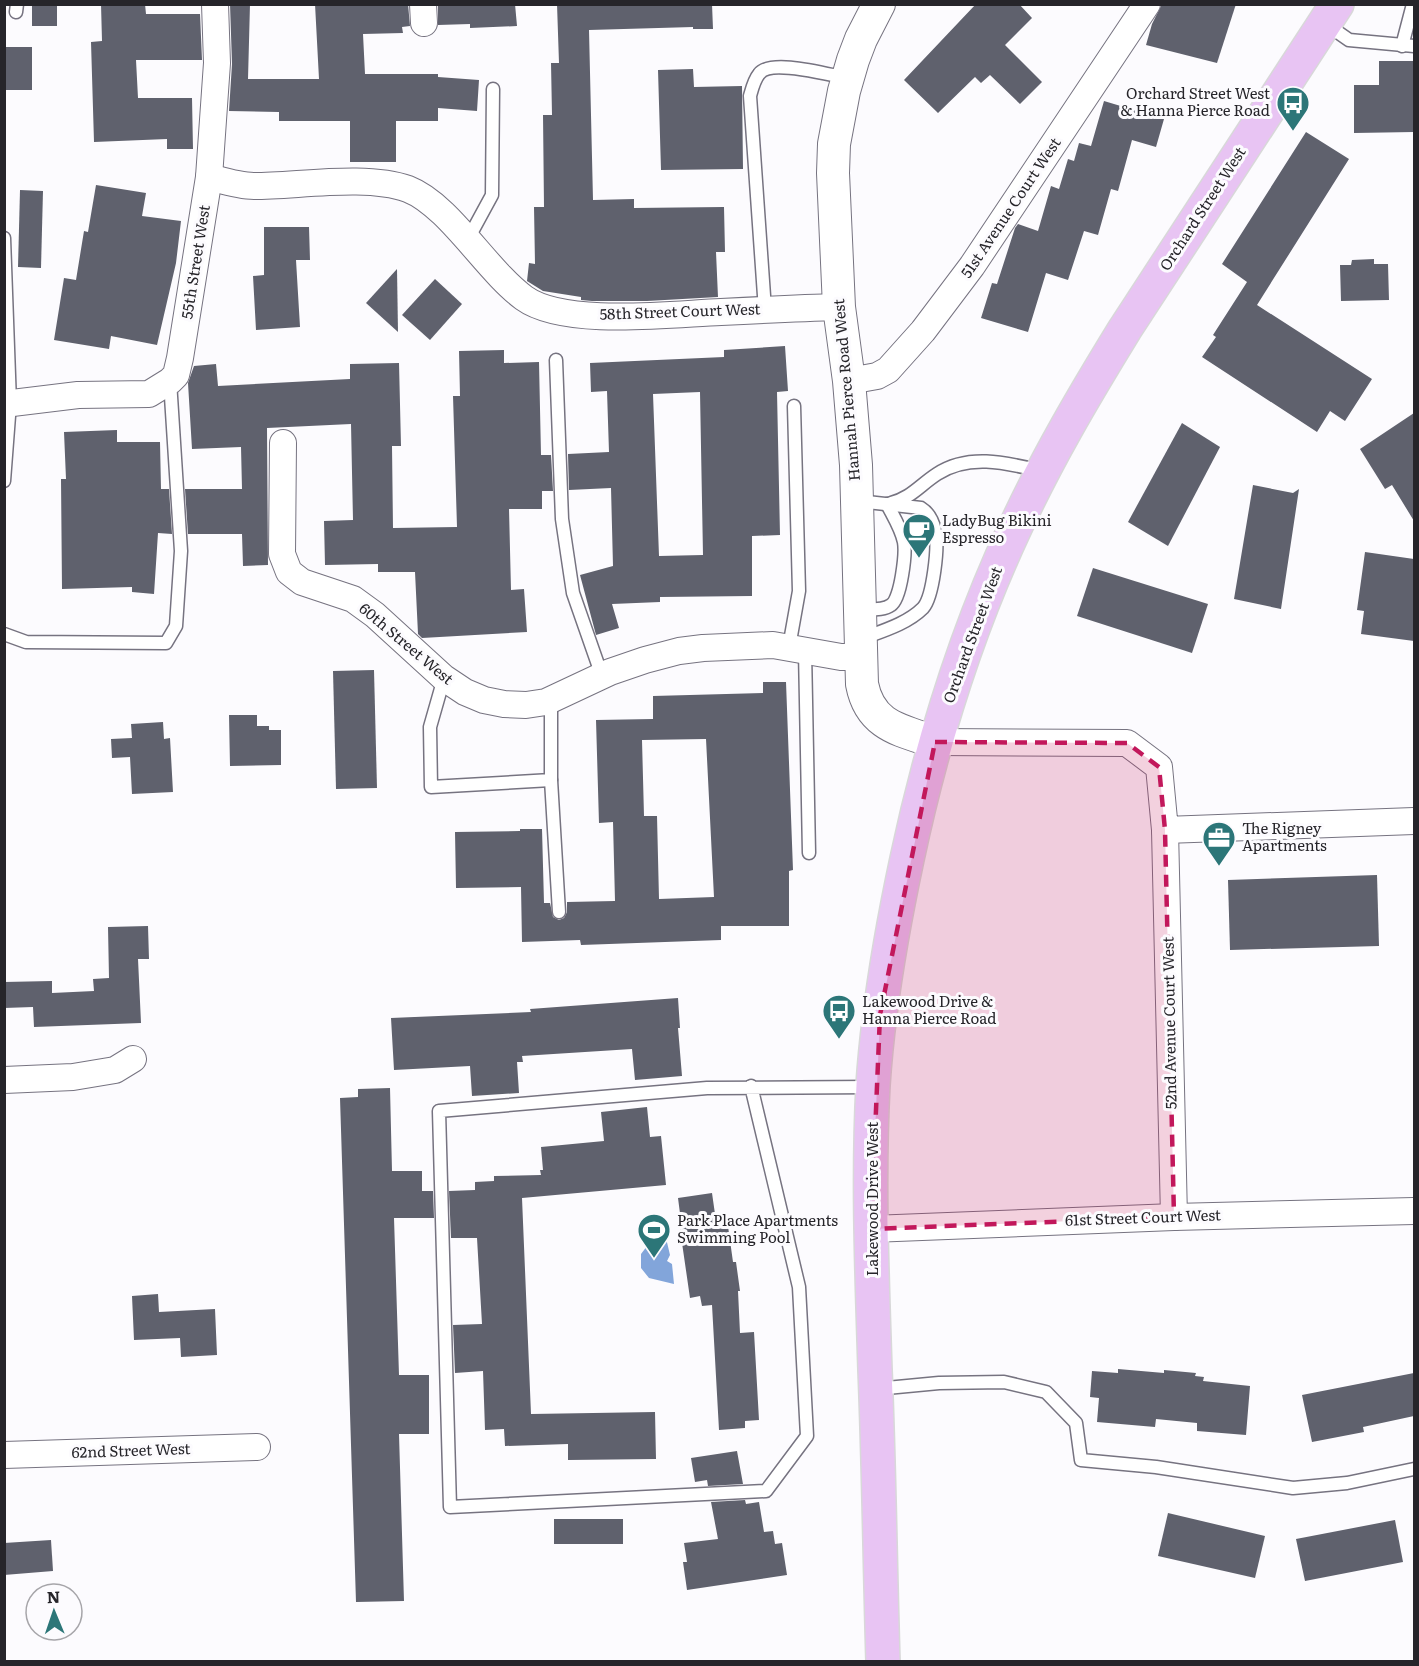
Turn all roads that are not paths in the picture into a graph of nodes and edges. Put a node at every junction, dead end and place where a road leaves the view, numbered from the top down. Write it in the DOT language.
graph roads {
  1 [pos="216,4"];
  2 [pos="1147,4"];
  3 [pos="1413,4"];
  4 [pos="870,8"];
  5 [pos="1331,14"];
  6 [pos="1408,46"];
  7 [pos="848,79"];
  8 [pos="493,89"];
  9 [pos="209,177"];
  10 [pos="4,238"];
  11 [pos="467,241"];
  12 [pos="839,307"];
  13 [pos="765,310"];
  14 [pos="556,360"];
  15 [pos="170,381"];
  16 [pos="849,381"];
  17 [pos="7,403"];
  18 [pos="794,406"];
  19 [pos="283,443"];
  20 [pos="1043,472"];
  21 [pos="4,481"];
  22 [pos="872,502"];
  23 [pos="4,634"];
  24 [pos="860,636"];
  25 [pos="797,649"];
  26 [pos="602,676"];
  27 [pos="444,678"];
  28 [pos="551,700"];
  29 [pos="935,742"];
  30 [pos="551,780"];
  31 [pos="1414,821"];
  32 [pos="1165,830"];
  33 [pos="809,853"];
  34 [pos="559,912"];
  35 [pos="133,1059"];
  36 [pos="4,1080"];
  37 [pos="751,1086"];
  38 [pos="873,1087"];
  39 [pos="1414,1211"];
  40 [pos="1174,1217"];
  41 [pos="871,1229"];
  42 [pos="876,1389"];
  43 [pos="257,1447"];
  44 [pos="4,1455"];
  45 [pos="1414,1469"];
  46 [pos="883,1662"];
  1 -- 9 [label="street, 55th Street West"];
  2 -- 16 [label="street, 51st Avenue Court West"];
  3 -- 6 [label="lane"];
  4 -- 7 [label="street, Hannah Pierce Road West"];
  5 -- 6 [label="lane"];
  5 -- 20 [label="main road, Orchard Street West"];
  7 -- 12 [label="street, Hannah Pierce Road West"];
  7 -- 13 [label="lane"];
  8 -- 11 [label="lane"];
  9 -- 11 [label="street, 58th Street Court West"];
  9 -- 15 [label="street, 55th Street West"];
  10 -- 17 [label="lane"];
  11 -- 13 [label="street, 58th Street Court West"];
  12 -- 13 [label="street, 58th Street Court West"];
  12 -- 16 [label="street, Hannah Pierce Road West"];
  14 -- 26 [label="lane"];
  15 -- 17 [label="street"];
  15 -- 23 [label="lane"];
  16 -- 22 [label="street, Hannah Pierce Road West"];
  17 -- 21 [label="lane"];
  18 -- 25 [label="lane"];
  19 -- 27 [label="street, 60th Street West"];
  20 -- 22 [label="lane"];
  20 -- 29 [label="main road, Orchard Street West"];
  22 -- 24 [label="street, Hannah Pierce Road West"];
  22 -- 24 [label="lane"];
  22 -- 24 [label="lane"];
  24 -- 25 [label="street, 60th Street West"];
  24 -- 29 [label="street, Hannah Pierce Road West"];
  25 -- 26 [label="street, 60th Street West"];
  25 -- 33 [label="lane"];
  26 -- 28 [label="street, 60th Street West"];
  27 -- 28 [label="street, 60th Street West"];
  27 -- 30 [label="lane"];
  28 -- 30 [label="lane"];
  29 -- 32 [label="street"];
  29 -- 38 [label="main road, Lakewood Drive West"];
  30 -- 34 [label="lane"];
  31 -- 32 [label="street"];
  32 -- 40 [label="street, 52nd Avenue Court West"];
  35 -- 36 [label="street"];
  37 -- 37 [label="lane"];
  37 -- 38 [label="lane"];
  38 -- 41 [label="main road, Lakewood Drive West"];
  39 -- 40 [label="street, 61st Street Court West"];
  40 -- 41 [label="street, 61st Street Court West"];
  41 -- 42 [label="main road, Lakewood Drive West"];
  42 -- 45 [label="lane"];
  42 -- 46 [label="main road, Lakewood Drive West"];
  43 -- 44 [label="street, 62nd Street West"];
}
